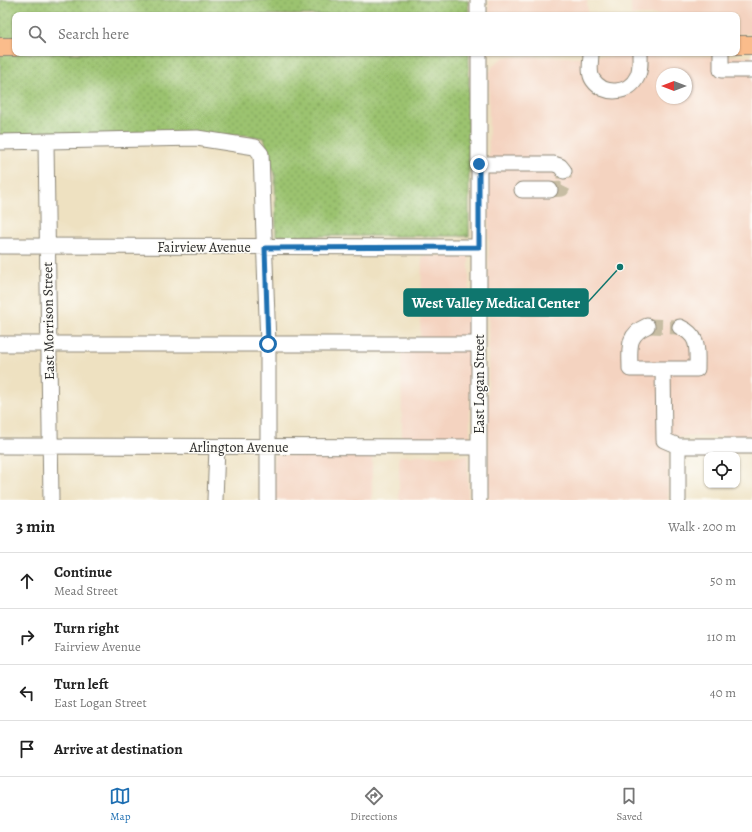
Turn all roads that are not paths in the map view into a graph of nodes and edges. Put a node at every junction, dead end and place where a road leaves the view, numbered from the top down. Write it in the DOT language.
graph roads {
  1 [pos="478,0"];
  2 [pos="478,12"];
  3 [pos="752,44"];
  4 [pos="740,45"];
  5 [pos="0,47"];
  6 [pos="12,47"];
  7 [pos="478,56"];
  8 [pos="591,56"];
  9 [pos="640,56"];
  10 [pos="721,56"];
  11 [pos="752,70"];
  12 [pos="0,142"];
  13 [pos="46,142"];
  14 [pos="479,164"];
  15 [pos="564,171"];
  16 [pos="522,190"];
  17 [pos="550,190"];
  18 [pos="0,246"];
  19 [pos="46,246"];
  20 [pos="479,247"];
  21 [pos="265,248"];
  22 [pos="522,307"];
  23 [pos="562,307"];
  24 [pos="648,326"];
  25 [pos="680,327"];
  26 [pos="0,344"];
  27 [pos="49,344"];
  28 [pos="268,344"];
  29 [pos="479,344"];
  30 [pos="663,369"];
  31 [pos="0,446"];
  32 [pos="50,446"];
  33 [pos="678,446"];
  34 [pos="752,446"];
  35 [pos="217,447"];
  36 [pos="268,447"];
  37 [pos="479,447"];
  38 [pos="51,500"];
  39 [pos="215,500"];
  40 [pos="268,500"];
  41 [pos="479,500"];
  42 [pos="678,500"];
  1 -- 2 [label="street"];
  3 -- 4 [label="main road"];
  5 -- 6 [label="main road"];
  7 -- 14 [label="street, East Logan Street"];
  8 -- 9 [label="street"];
  10 -- 11 [label="street"];
  12 -- 13 [label="street"];
  13 -- 19 [label="street, East Morrison Street"];
  13 -- 21 [label="street"];
  14 -- 15 [label="street"];
  14 -- 20 [label="street, East Logan Street"];
  16 -- 17 [label="street"];
  18 -- 19 [label="street, Fairview Avenue"];
  19 -- 21 [label="street, Fairview Avenue"];
  19 -- 27 [label="street, East Morrison Street"];
  20 -- 21 [label="street, Fairview Avenue"];
  20 -- 29 [label="street, East Logan Street"];
  21 -- 28 [label="street"];
  22 -- 23 [label="street"];
  24 -- 30 [label="street"];
  25 -- 30 [label="street"];
  26 -- 27 [label="street"];
  27 -- 28 [label="street"];
  27 -- 32 [label="street, East Morrison Street"];
  28 -- 29 [label="street"];
  28 -- 36 [label="street"];
  29 -- 37 [label="street, East Logan Street"];
  30 -- 33 [label="street"];
  31 -- 32 [label="street, Arlington Avenue"];
  32 -- 35 [label="street, Arlington Avenue"];
  32 -- 38 [label="street, East Morrison Street"];
  33 -- 34 [label="street"];
  33 -- 42 [label="street"];
  35 -- 36 [label="street, Arlington Avenue"];
  35 -- 39 [label="street"];
  36 -- 37 [label="street, Arlington Avenue"];
  36 -- 40 [label="street"];
  37 -- 41 [label="street, East Logan Street"];
}
